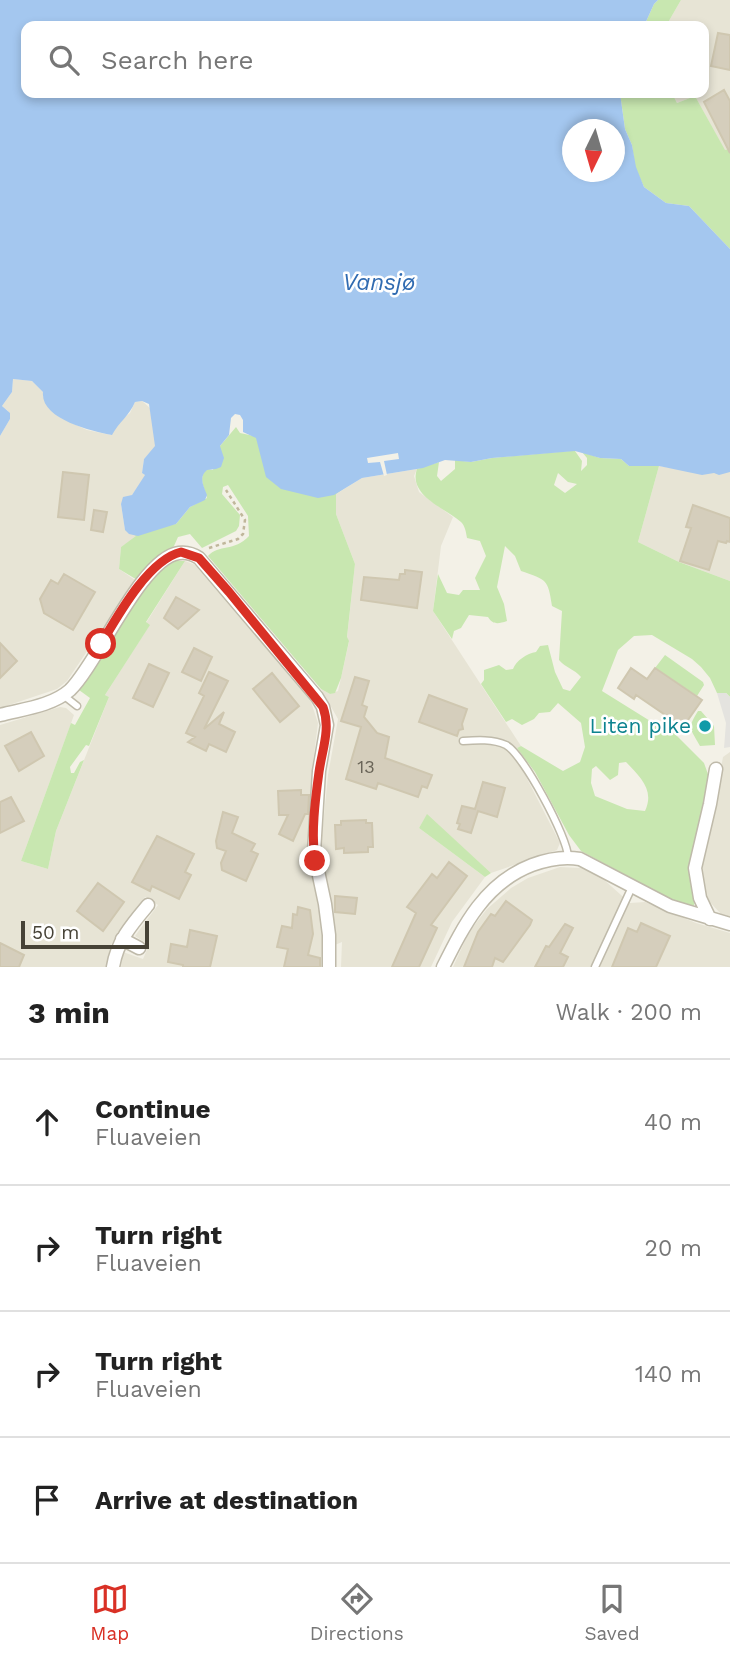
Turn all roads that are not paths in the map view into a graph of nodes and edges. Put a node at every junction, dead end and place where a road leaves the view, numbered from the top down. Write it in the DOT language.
graph roads {
  1 [pos="63,695"];
  2 [pos="77,706"];
  3 [pos="0,715"];
  4 [pos="463,741"];
  5 [pos="716,769"];
  6 [pos="568,857"];
  7 [pos="632,887"];
  8 [pos="148,905"];
  9 [pos="709,919"];
  10 [pos="730,924"];
  11 [pos="122,939"];
  12 [pos="139,948"];
  13 [pos="113,967"];
  14 [pos="329,967"];
  15 [pos="443,967"];
  16 [pos="595,967"];
  1 -- 2 [label="lane"];
  1 -- 3 [label="street"];
  1 -- 14 [label="street"];
  4 -- 6 [label="lane"];
  5 -- 9 [label="street"];
  6 -- 7 [label="street"];
  6 -- 15 [label="street"];
  7 -- 9 [label="street"];
  7 -- 16 [label="lane"];
  8 -- 11 [label="street"];
  9 -- 10 [label="street"];
  11 -- 12 [label="street"];
  11 -- 13 [label="street"];
}
